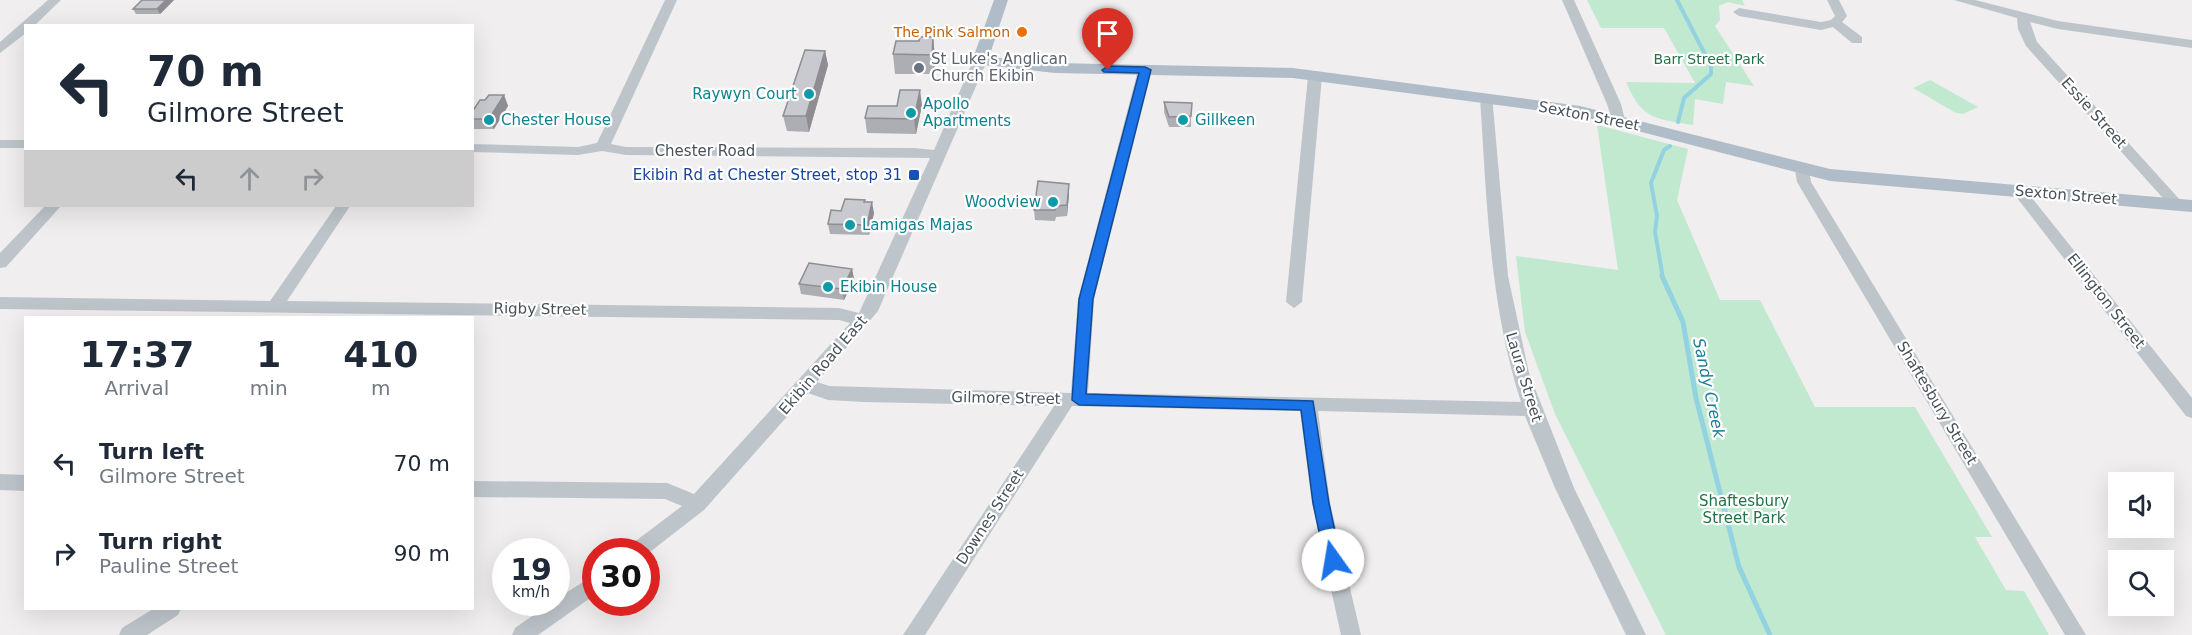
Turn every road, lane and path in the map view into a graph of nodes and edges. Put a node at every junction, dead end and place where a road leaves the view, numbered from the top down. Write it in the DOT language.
graph roads {
  1 [pos="55,0"];
  2 [pos="671,0"];
  3 [pos="1000,0"];
  4 [pos="1568,0"];
  5 [pos="1833,0"];
  6 [pos="1960,0"];
  7 [pos="1739,12"];
  8 [pos="2023,17"];
  9 [pos="1835,22"];
  10 [pos="28,24"];
  11 [pos="24,28"];
  12 [pos="1857,40"];
  13 [pos="2192,44"];
  14 [pos="0,49"];
  15 [pos="980,61"];
  16 [pos="1145,70"];
  17 [pos="1315,76"];
  18 [pos="1487,98"];
  19 [pos="1618,120"];
  20 [pos="0,144"];
  21 [pos="24,144"];
  22 [pos="602,147"];
  23 [pos="474,148"];
  24 [pos="939,155"];
  25 [pos="1802,170"];
  26 [pos="2019,191"];
  27 [pos="2184,205"];
  28 [pos="52,207"];
  29 [pos="342,207"];
  30 [pos="0,263"];
  31 [pos="1294,302"];
  32 [pos="0,303"];
  33 [pos="275,306"];
  34 [pos="863,320"];
  35 [pos="805,385"];
  36 [pos="1073,400"];
  37 [pos="1308,405"];
  38 [pos="1533,409"];
  39 [pos="2192,411"];
  40 [pos="0,482"];
  41 [pos="24,483"];
  42 [pos="474,489"];
  43 [pos="697,504"];
  44 [pos="654,538"];
  45 [pos="582,592"];
  46 [pos="169,610"];
  47 [pos="129,635"];
  48 [pos="522,635"];
  49 [pos="913,635"];
  50 [pos="1351,635"];
  51 [pos="1636,635"];
  52 [pos="2076,635"];
  1 -- 10 [label="street"];
  2 -- 22 [label="street"];
  3 -- 15 [label="main road, Ekibin Road East"];
  4 -- 19 [label="street"];
  5 -- 9 [label="street"];
  6 -- 8 [label="street"];
  7 -- 9 [label="street"];
  8 -- 13 [label="street"];
  8 -- 27 [label="street, Essie Street"];
  9 -- 12 [label="street"];
  11 -- 14 [label="street"];
  15 -- 16 [label="main road, Sexton Street"];
  15 -- 24 [label="street, Ekibin Road East"];
  16 -- 17 [label="main road, Sexton Street"];
  16 -- 36 [label="street"];
  17 -- 18 [label="main road, Sexton Street"];
  17 -- 31 [label="street"];
  18 -- 19 [label="main road, Sexton Street"];
  18 -- 38 [label="street, Laura Street"];
  19 -- 25 [label="main road, Sexton Street"];
  20 -- 21 [label="street"];
  22 -- 23 [label="street, Chester Road"];
  22 -- 24 [label="street, Chester Road"];
  24 -- 34 [label="street, Ekibin Road East"];
  25 -- 26 [label="main road, Sexton Street"];
  25 -- 52 [label="street, Shaftesbury Street"];
  26 -- 27 [label="main road, Sexton Street"];
  26 -- 39 [label="street, Ellington Street"];
  28 -- 30 [label="street"];
  29 -- 33 [label="street"];
  32 -- 33 [label="street, Rigby Street"];
  33 -- 34 [label="street, Rigby Street"];
  34 -- 35 [label="street, Ekibin Road East"];
  35 -- 36 [label="street, Gilmore Street"];
  35 -- 43 [label="street, Ekibin Road East"];
  36 -- 37 [label="street, Gilmore Street"];
  36 -- 49 [label="street, Downes Street"];
  37 -- 38 [label="street, Gilmore Street"];
  37 -- 50 [label="street"];
  38 -- 51 [label="street, Laura Street"];
  40 -- 41 [label="street"];
  42 -- 43 [label="street"];
  43 -- 44 [label="street, Ekibin Road East"];
  45 -- 48 [label="street"];
  46 -- 47 [label="street"];
}
